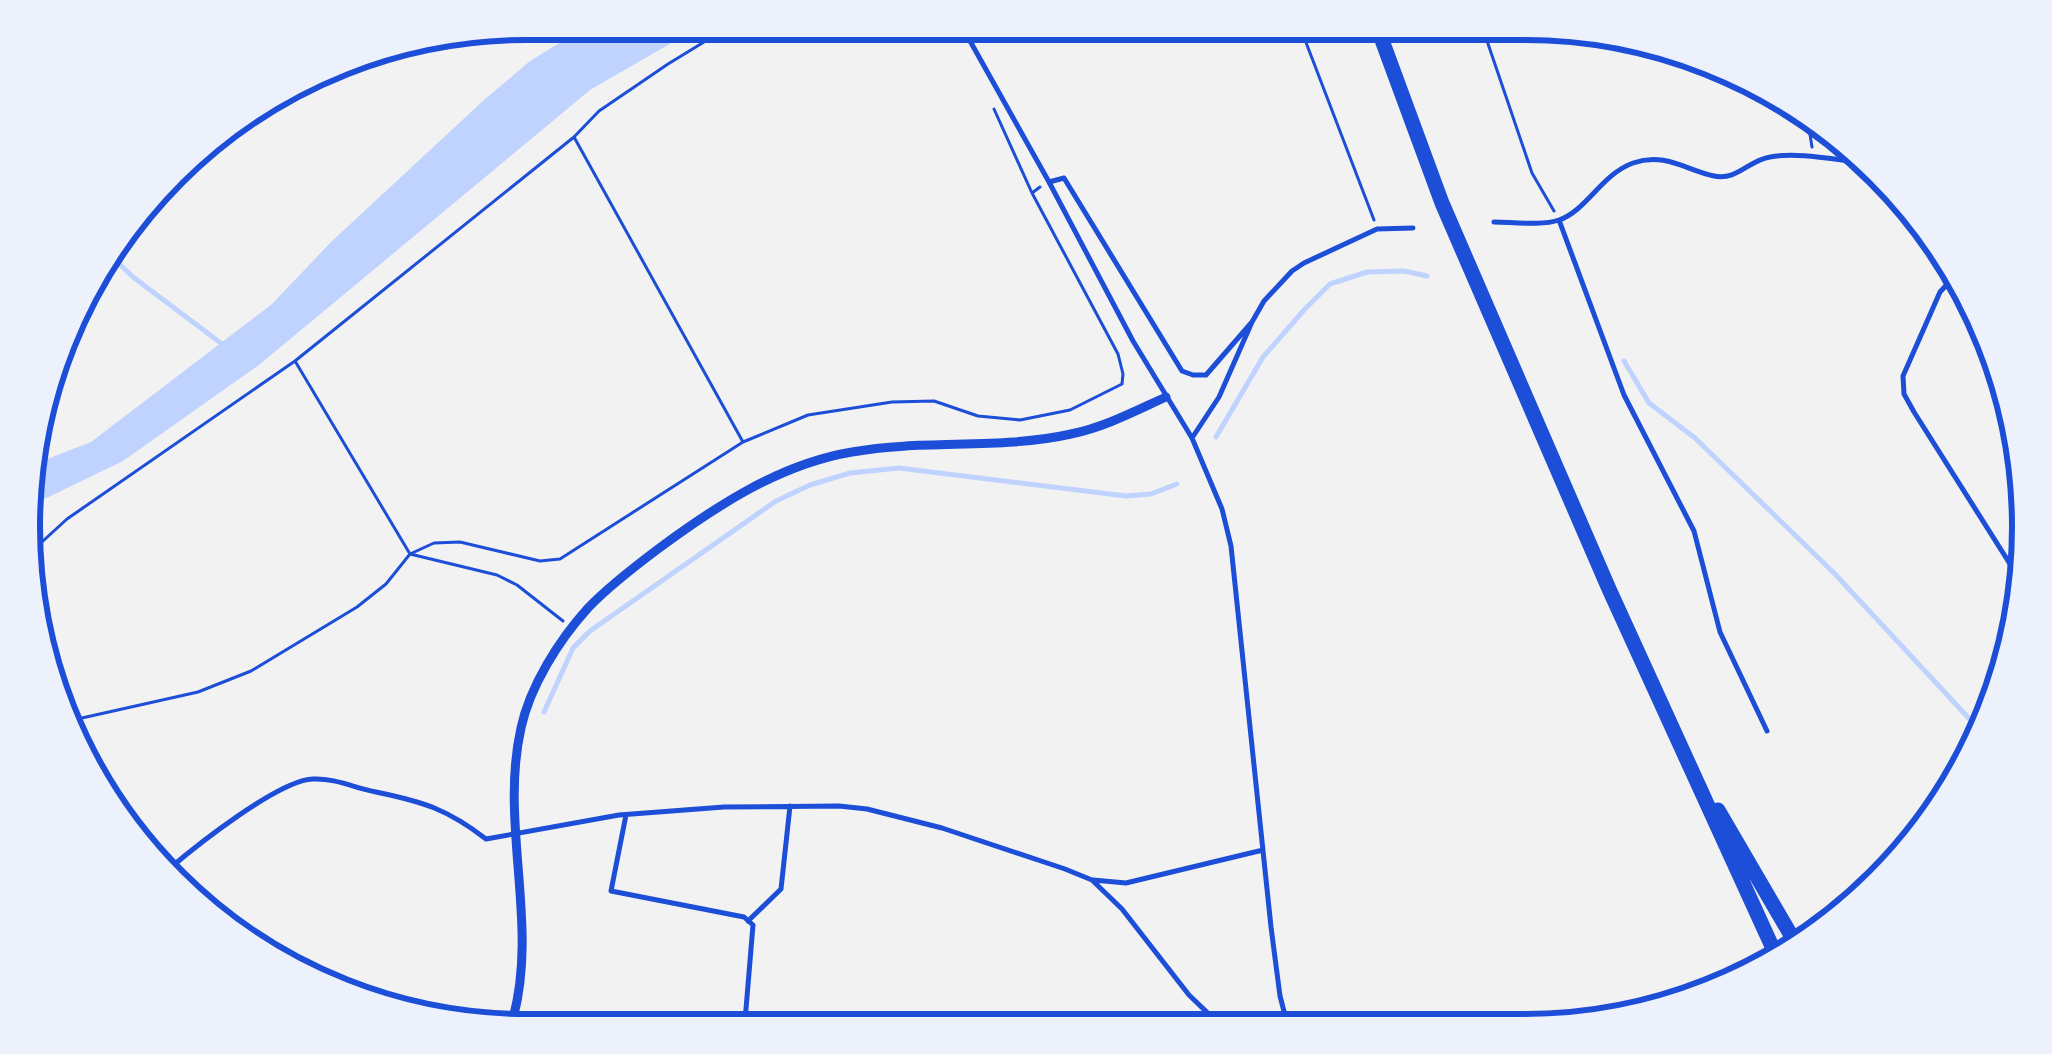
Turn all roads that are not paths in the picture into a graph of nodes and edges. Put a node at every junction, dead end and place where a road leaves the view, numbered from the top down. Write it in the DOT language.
graph roads {
  1 [pos="969,40"];
  2 [pos="1382,40"];
  3 [pos="1846,161"];
  4 [pos="1049,182"];
  5 [pos="1559,220"];
  6 [pos="1494,222"];
  7 [pos="1413,228"];
  8 [pos="1947,285"];
  9 [pos="1252,322"];
  10 [pos="1166,397"];
  11 [pos="1192,438"];
  12 [pos="2010,565"];
  13 [pos="1672,731"];
  14 [pos="1767,731"];
  15 [pos="790,806"];
  16 [pos="626,814"];
  17 [pos="517,835"];
  18 [pos="1263,850"];
  19 [pos="176,864"];
  20 [pos="1092,880"];
  21 [pos="748,921"];
  22 [pos="1791,935"];
  23 [pos="1772,947"];
  24 [pos="1764,951"];
  25 [pos="514,1014"];
  26 [pos="746,1014"];
  27 [pos="1209,1014"];
  28 [pos="1285,1014"];
  1 -- 4 [label="street"];
  2 -- 13 [label="highway"];
  3 -- 5 [label="street"];
  4 -- 9 [label="street"];
  4 -- 10 [label="street"];
  5 -- 6 [label="street"];
  5 -- 14 [label="street"];
  7 -- 9 [label="street"];
  8 -- 12 [label="street"];
  9 -- 11 [label="street"];
  10 -- 11 [label="street"];
  10 -- 17 [label="street"];
  11 -- 18 [label="street"];
  13 -- 22 [label="highway"];
  13 -- 23 [label="highway"];
  13 -- 24 [label="highway"];
  15 -- 16 [label="street"];
  15 -- 20 [label="street"];
  15 -- 21 [label="street"];
  16 -- 17 [label="street"];
  16 -- 21 [label="street"];
  17 -- 19 [label="street"];
  17 -- 25 [label="street"];
  18 -- 20 [label="street"];
  18 -- 28 [label="street"];
  20 -- 27 [label="street"];
  21 -- 26 [label="street"];
}
